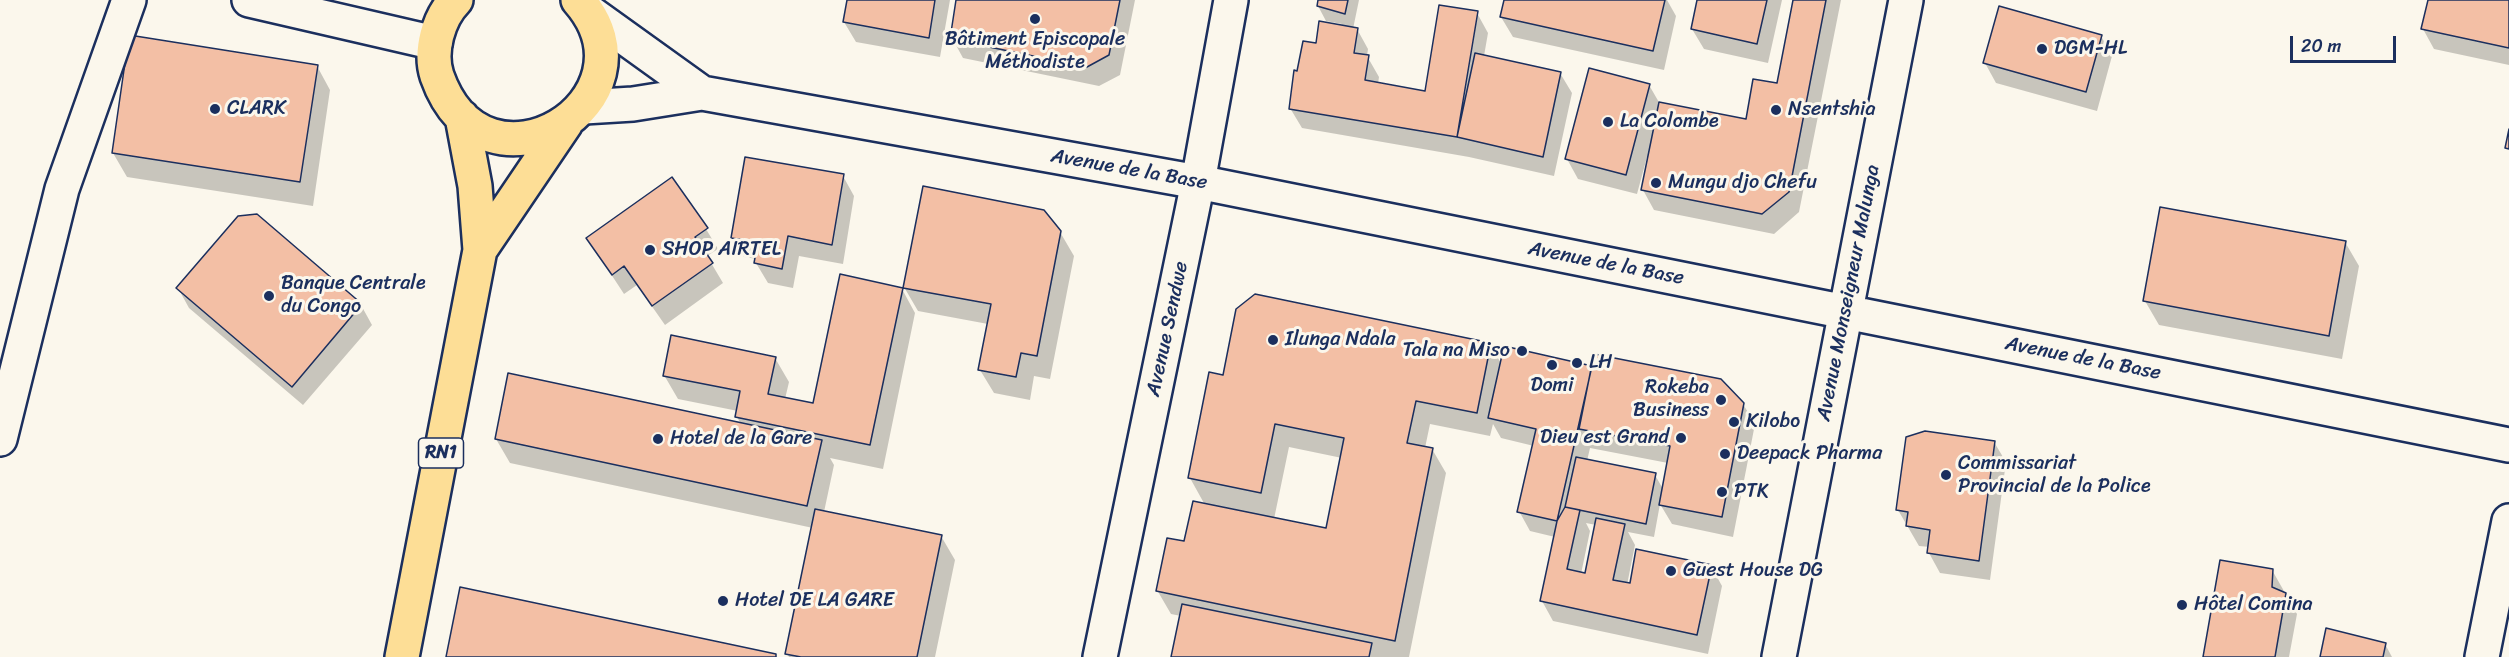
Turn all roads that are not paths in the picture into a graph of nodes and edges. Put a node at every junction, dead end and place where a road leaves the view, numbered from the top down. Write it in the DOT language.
graph roads {
  1 [pos="129,0"];
  2 [pos="249,0"];
  3 [pos="456,0"];
  4 [pos="1231,0"];
  5 [pos="1906,0"];
  6 [pos="583,6"];
  7 [pos="435,42"];
  8 [pos="702,93"];
  9 [pos="575,115"];
  10 [pos="462,117"];
  11 [pos="1198,182"];
  12 [pos="480,250"];
  13 [pos="1845,312"];
  14 [pos="0,439"];
  15 [pos="2509,445"];
  16 [pos="2509,521"];
  17 [pos="402,657"];
  18 [pos="1100,657"];
  19 [pos="1779,657"];
  20 [pos="2482,657"];
  1 -- 14 [label="street"];
  2 -- 7 [label="street"];
  3 -- 7 [label="highway"];
  4 -- 11 [label="street, Avenue Sendwe"];
  5 -- 13 [label="street, Avenue Monseigneur Malunga"];
  6 -- 8 [label="street"];
  6 -- 9 [label="highway"];
  7 -- 10 [label="highway"];
  8 -- 9 [label="street"];
  8 -- 11 [label="street, Avenue de la Base"];
  9 -- 10 [label="highway"];
  9 -- 12 [label="highway, RN1"];
  10 -- 12 [label="highway, RN1"];
  11 -- 13 [label="street, Avenue de la Base"];
  11 -- 18 [label="street, Avenue Sendwe"];
  12 -- 17 [label="highway, RN1"];
  13 -- 15 [label="street, Avenue de la Base"];
  13 -- 19 [label="street, Avenue Monseigneur Malunga"];
  16 -- 20 [label="street"];
}
